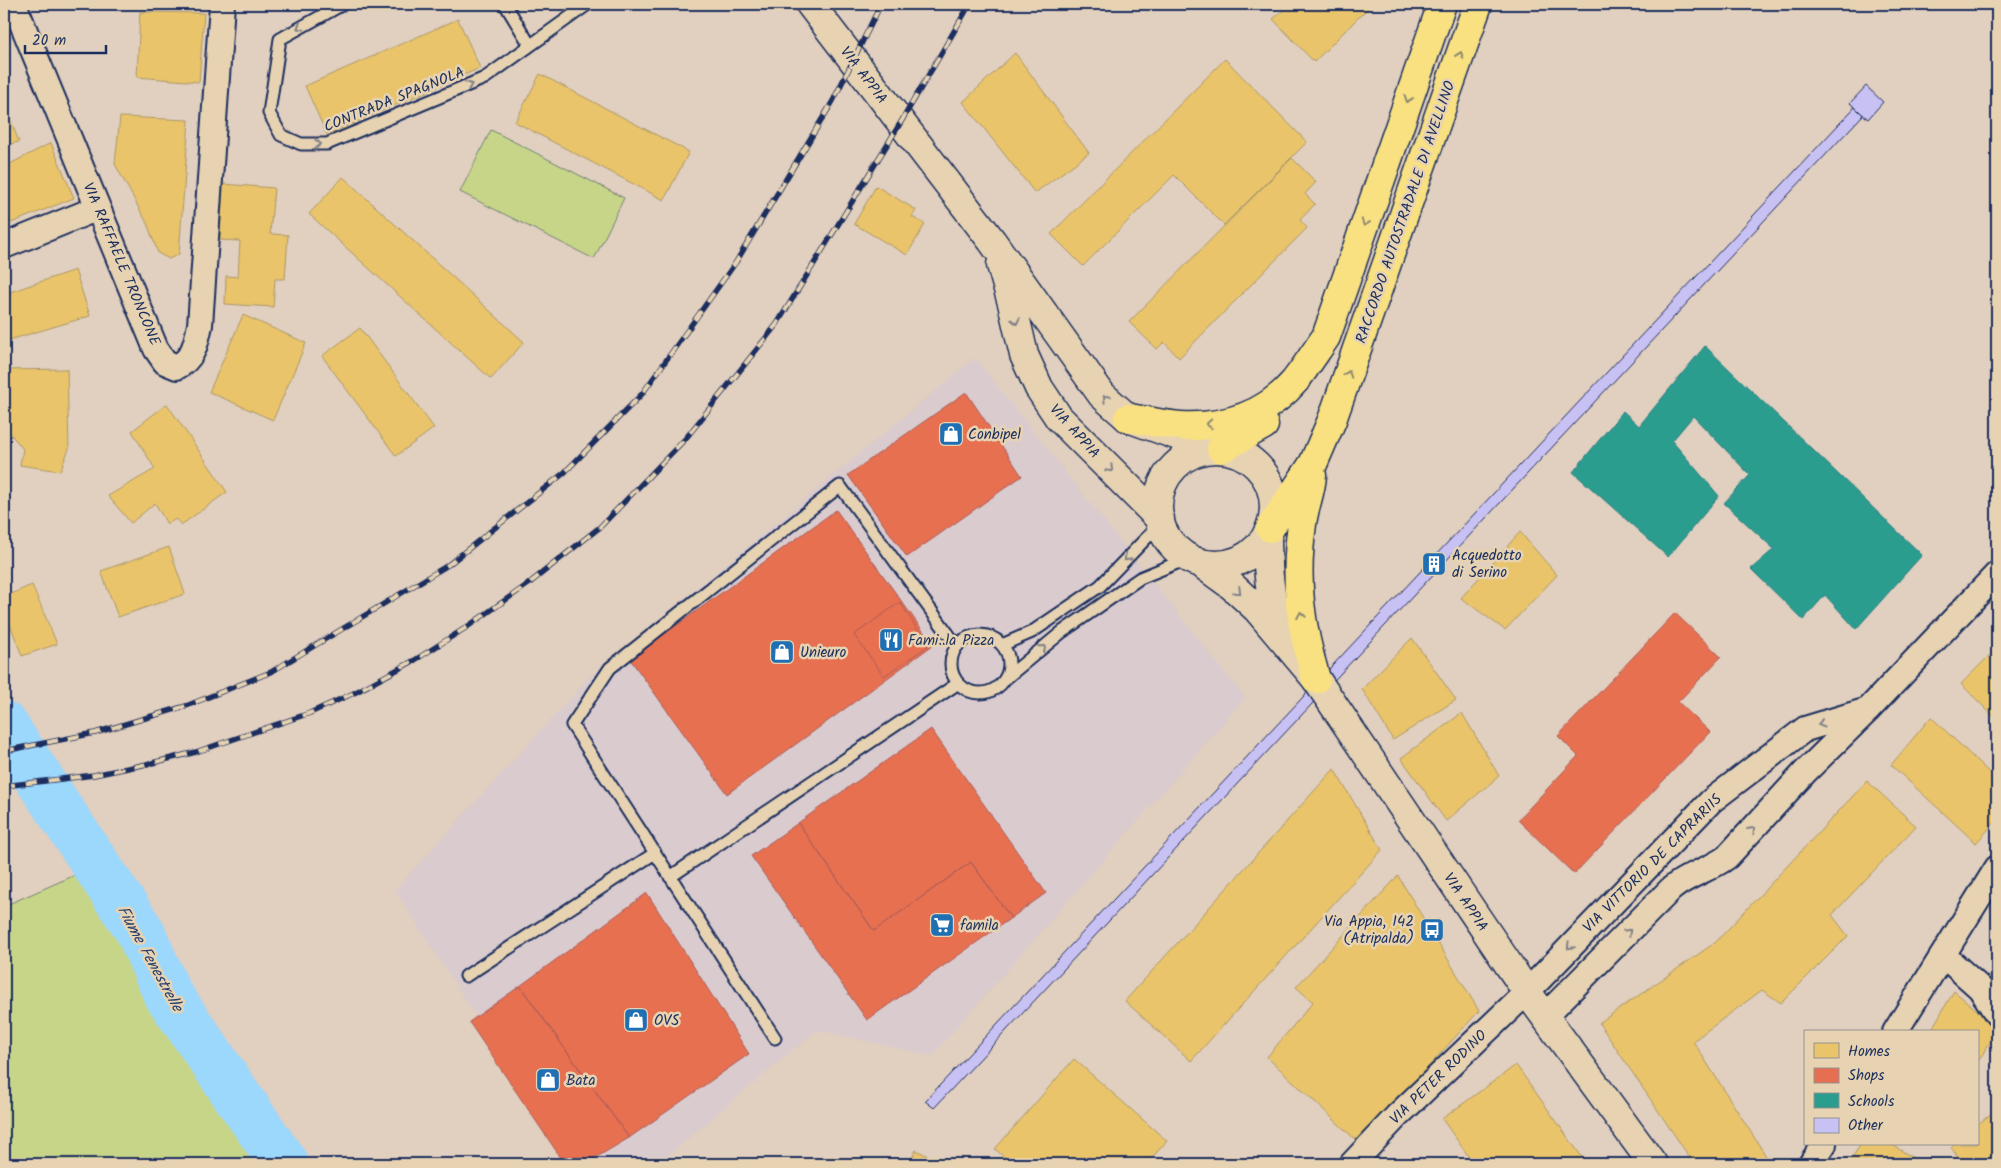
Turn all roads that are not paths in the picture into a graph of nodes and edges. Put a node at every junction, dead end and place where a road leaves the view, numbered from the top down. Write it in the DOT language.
graph roads {
  1 [pos="14,4"];
  2 [pos="222,4"];
  3 [pos="343,4"];
  4 [pos="505,4"];
  5 [pos="588,4"];
  6 [pos="810,4"];
  7 [pos="1442,4"];
  8 [pos="1478,4"];
  9 [pos="530,45"];
  10 [pos="98,208"];
  11 [pos="992,241"];
  12 [pos="4,246"];
  13 [pos="1326,337"];
  14 [pos="1128,418"];
  15 [pos="1216,449"];
  16 [pos="1314,464"];
  17 [pos="1160,521"];
  18 [pos="1268,532"];
  19 [pos="1194,560"];
  20 [pos="1996,580"];
  21 [pos="1282,638"];
  22 [pos="1002,645"];
  23 [pos="957,646"];
  24 [pos="1005,679"];
  25 [pos="1316,679"];
  26 [pos="957,684"];
  27 [pos="1868,710"];
  28 [pos="655,853"];
  29 [pos="1654,858"];
  30 [pos="1997,868"];
  31 [pos="670,877"];
  32 [pos="1683,880"];
  33 [pos="1943,954"];
  34 [pos="466,976"];
  35 [pos="1527,992"];
  36 [pos="1997,1014"];
  37 [pos="1545,1016"];
  38 [pos="1896,1030"];
  39 [pos="775,1038"];
  40 [pos="1823,1146"];
  41 [pos="1352,1164"];
  42 [pos="1654,1164"];
  43 [pos="1811,1164"];
  1 -- 10 [label="street, VIA RAFFAELE TRONCONE"];
  2 -- 10 [label="street, VIA RAFFAELE TRONCONE"];
  3 -- 9 [label="lane, CONTRADA SPAGNOLA, one-way"];
  4 -- 9 [label="lane"];
  5 -- 9 [label="lane, CONTRADA SPAGNOLA"];
  6 -- 11 [label="street, VIA APPIA"];
  7 -- 13 [label="highway, one-way"];
  16 -- 8 [label="highway, RACCORDO AUTOSTRADALE DI AVELLINO, one-way"];
  10 -- 12 [label="street"];
  14 -- 11 [label="street, VIA APPIA, one-way"];
  11 -- 17 [label="street, VIA APPIA, one-way"];
  13 -- 14 [label="highway, one-way"];
  13 -- 15 [label="highway"];
  14 -- 15 [label="street, VIA APPIA"];
  15 -- 17 [label="street"];
  15 -- 18 [label="street, VIA APPIA"];
  16 -- 18 [label="highway"];
  25 -- 16 [label="highway, one-way"];
  17 -- 19 [label="street, VIA APPIA"];
  17 -- 22 [label="lane, one-way"];
  18 -- 19 [label="street"];
  18 -- 21 [label="street, VIA APPIA"];
  19 -- 21 [label="street, VIA APPIA, one-way"];
  24 -- 19 [label="lane, one-way"];
  20 -- 27 [label="street, VIA VITTORIO DE CAPRARIIS"];
  21 -- 25 [label="street, VIA APPIA"];
  22 -- 23 [label="lane"];
  22 -- 24 [label="lane"];
  23 -- 26 [label="lane"];
  23 -- 28 [label="lane"];
  24 -- 26 [label="lane"];
  25 -- 35 [label="street, VIA APPIA"];
  26 -- 31 [label="lane"];
  27 -- 29 [label="street, VIA VITTORIO DE CAPRARIIS, one-way"];
  32 -- 27 [label="street, VIA VITTORIO DE CAPRARIIS, one-way"];
  28 -- 31 [label="lane"];
  28 -- 34 [label="lane"];
  29 -- 32 [label="street"];
  29 -- 35 [label="street, VIA VITTORIO DE CAPRARIIS, one-way"];
  30 -- 33 [label="street"];
  31 -- 39 [label="lane"];
  37 -- 32 [label="street, VIA VITTORIO DE CAPRARIIS, one-way"];
  33 -- 36 [label="street"];
  33 -- 38 [label="street"];
  35 -- 37 [label="street, VIA APPIA"];
  35 -- 41 [label="street, VIA PETER RODINO"];
  37 -- 42 [label="street, VIA APPIA"];
  40 -- 43 [label="street"];
}
